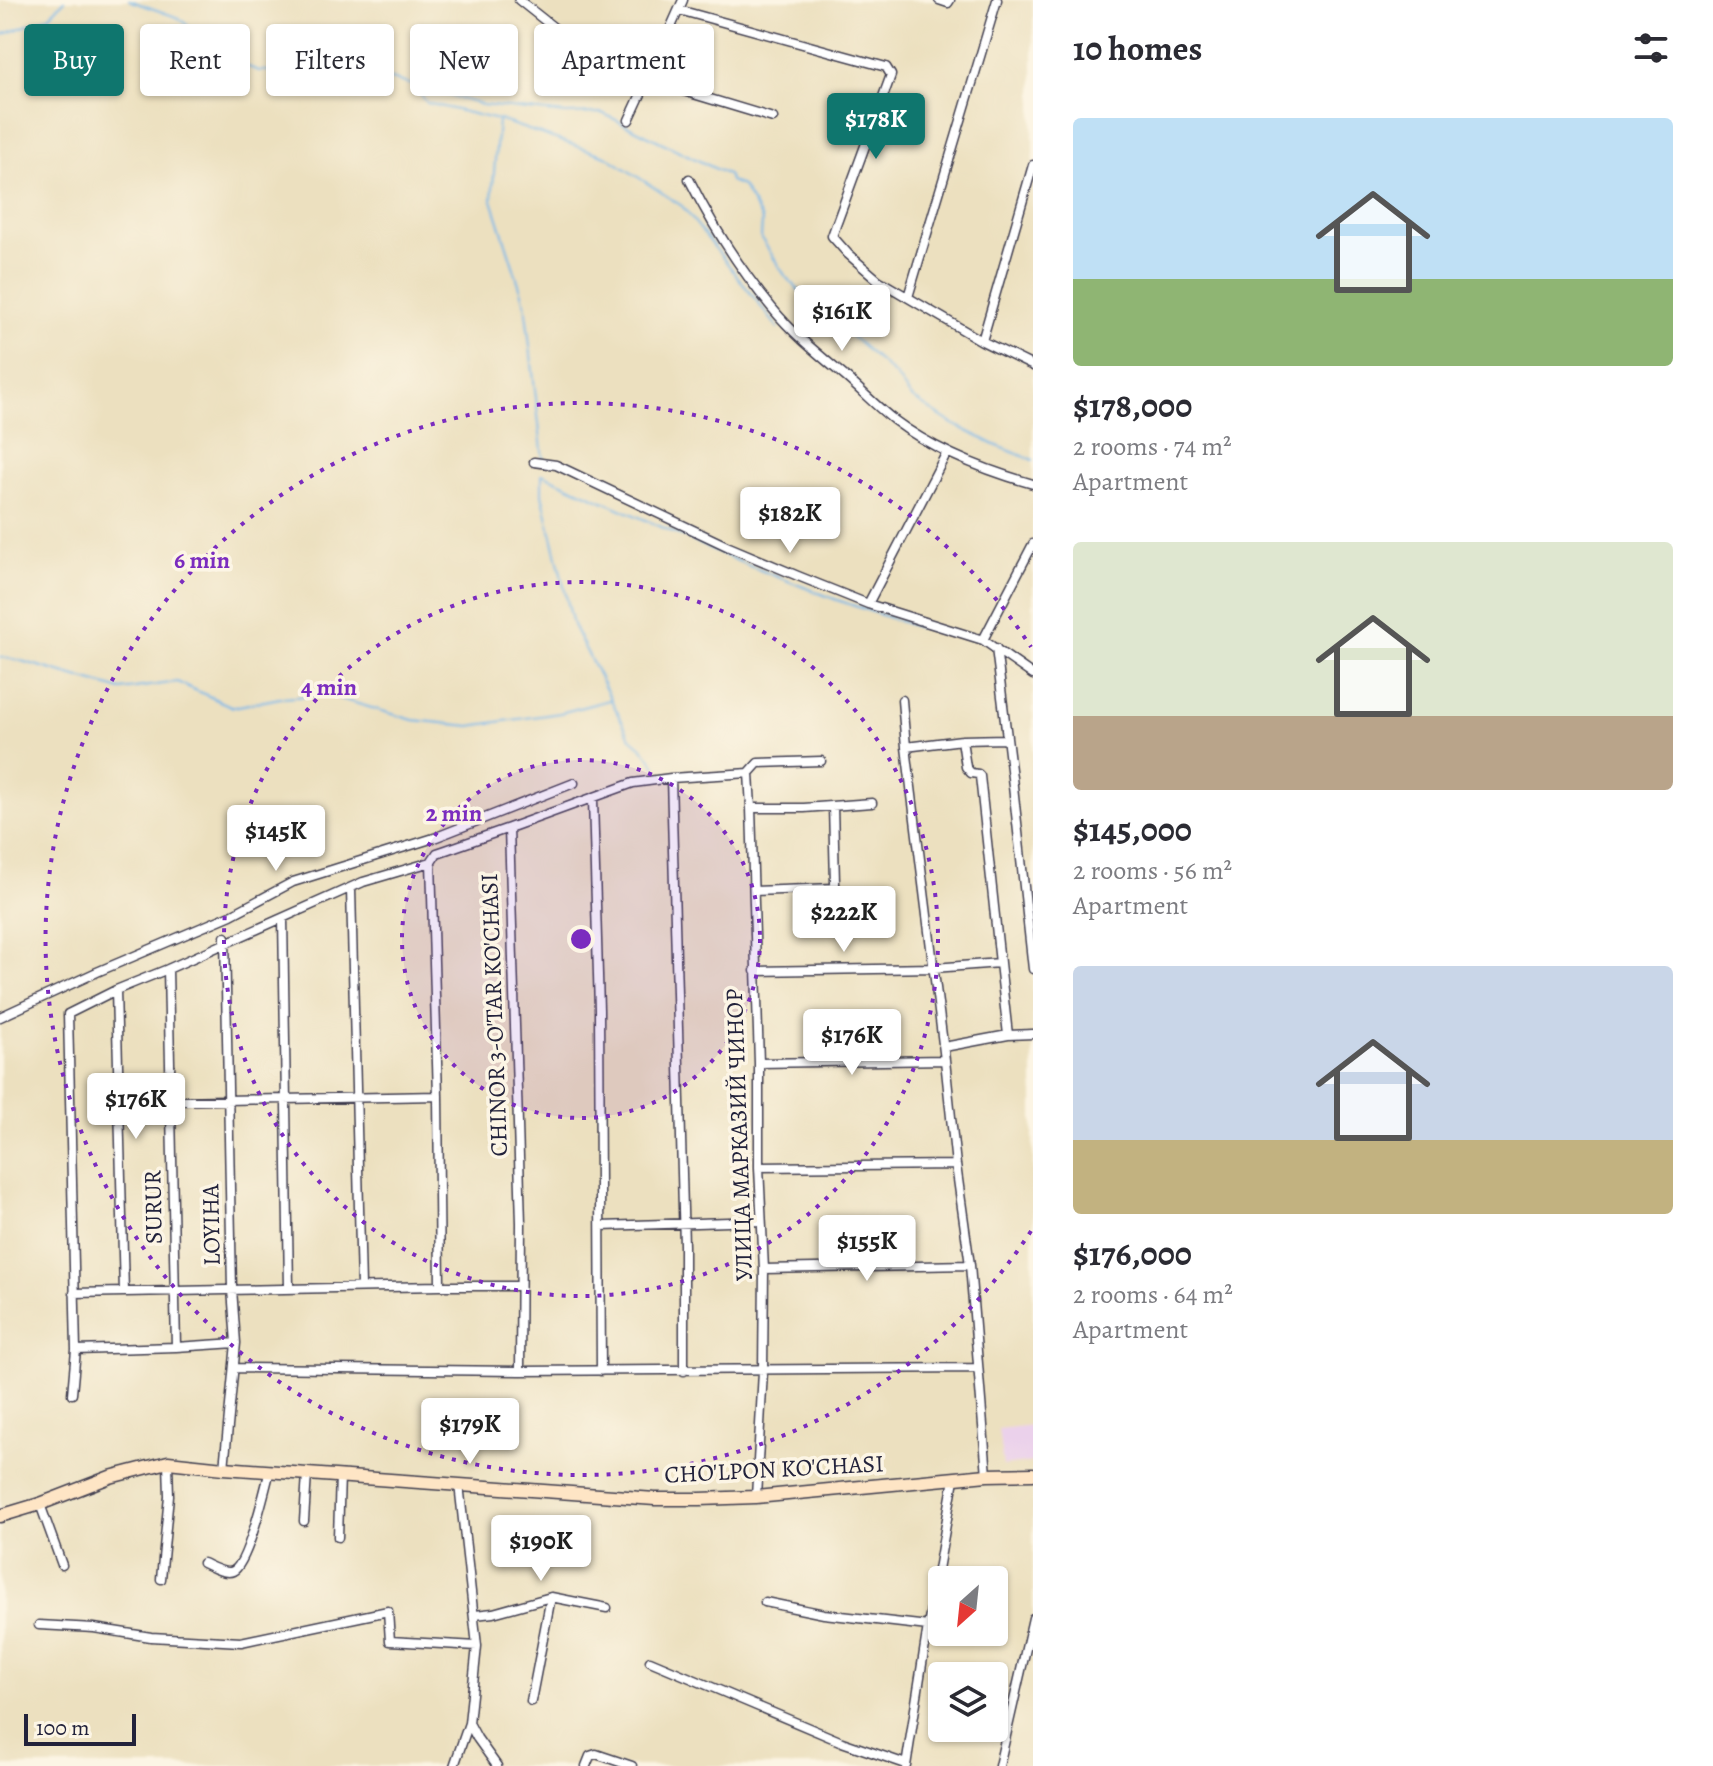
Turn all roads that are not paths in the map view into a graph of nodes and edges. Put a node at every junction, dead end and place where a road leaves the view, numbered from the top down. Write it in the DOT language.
graph roads {
  1 [pos="519,0"];
  2 [pos="683,0"];
  3 [pos="939,0"];
  4 [pos="950,0"];
  5 [pos="997,0"];
  6 [pos="679,10"];
  7 [pos="549,24"];
  8 [pos="673,24"];
  9 [pos="640,96"];
  10 [pos="700,96"];
  11 [pos="773,118"];
  12 [pos="629,120"];
  13 [pos="1033,165"];
  14 [pos="689,179"];
  15 [pos="908,297"];
  16 [pos="982,341"];
  17 [pos="1033,366"];
  18 [pos="947,452"];
  19 [pos="534,462"];
  20 [pos="1033,484"];
  21 [pos="1033,544"];
  22 [pos="868,604"];
  23 [pos="983,640"];
  24 [pos="996,648"];
  25 [pos="1033,675"];
  26 [pos="902,700"];
  27 [pos="1006,739"];
  28 [pos="962,740"];
  29 [pos="906,744"];
  30 [pos="821,761"];
  31 [pos="749,773"];
  32 [pos="671,778"];
  33 [pos="574,783"];
  34 [pos="593,799"];
  35 [pos="872,803"];
  36 [pos="518,805"];
  37 [pos="833,806"];
  38 [pos="751,808"];
  39 [pos="523,823"];
  40 [pos="509,828"];
  41 [pos="431,862"];
  42 [pos="835,888"];
  43 [pos="351,889"];
  44 [pos="754,891"];
  45 [pos="283,918"];
  46 [pos="836,921"];
  47 [pos="225,940"];
  48 [pos="1000,963"];
  49 [pos="934,968"];
  50 [pos="168,969"];
  51 [pos="1033,969"];
  52 [pos="755,971"];
  53 [pos="116,990"];
  54 [pos="0,1017"];
  55 [pos="1033,1034"];
  56 [pos="1008,1035"];
  57 [pos="944,1047"];
  58 [pos="945,1060"];
  59 [pos="759,1063"];
  60 [pos="438,1096"];
  61 [pos="356,1098"];
  62 [pos="286,1099"];
  63 [pos="228,1100"];
  64 [pos="171,1101"];
  65 [pos="119,1102"];
  66 [pos="956,1165"];
  67 [pos="759,1167"];
  68 [pos="761,1221"];
  69 [pos="683,1225"];
  70 [pos="601,1226"];
  71 [pos="970,1265"];
  72 [pos="764,1269"];
  73 [pos="440,1286"];
  74 [pos="520,1286"];
  75 [pos="361,1287"];
  76 [pos="289,1288"];
  77 [pos="232,1289"];
  78 [pos="175,1291"];
  79 [pos="124,1292"];
  80 [pos="74,1293"];
  81 [pos="236,1343"];
  82 [pos="176,1347"];
  83 [pos="76,1350"];
  84 [pos="235,1368"];
  85 [pos="978,1368"];
  86 [pos="520,1371"];
  87 [pos="601,1371"];
  88 [pos="684,1371"];
  89 [pos="763,1371"];
  90 [pos="72,1394"];
  91 [pos="168,1462"];
  92 [pos="224,1468"];
  93 [pos="270,1470"];
  94 [pos="307,1474"];
  95 [pos="1033,1474"];
  96 [pos="340,1475"];
  97 [pos="987,1475"];
  98 [pos="954,1479"];
  99 [pos="459,1484"];
  100 [pos="756,1497"];
  101 [pos="40,1504"];
  102 [pos="0,1516"];
  103 [pos="304,1521"];
  104 [pos="338,1537"];
  105 [pos="203,1563"];
  106 [pos="62,1565"];
  107 [pos="939,1566"];
  108 [pos="161,1579"];
  109 [pos="551,1597"];
  110 [pos="765,1602"];
  111 [pos="607,1608"];
  112 [pos="475,1615"];
  113 [pos="1033,1619"];
  114 [pos="39,1625"];
  115 [pos="928,1626"];
  116 [pos="477,1646"];
  117 [pos="650,1661"];
  118 [pos="531,1701"];
  119 [pos="469,1723"];
  120 [pos="906,1765"];
  121 [pos="454,1766"];
  122 [pos="497,1766"];
  123 [pos="586,1766"];
  124 [pos="632,1766"];
  125 [pos="999,1766"];
  1 -- 7 [label="street"];
  2 -- 6 [label="street"];
  3 -- 4 [label="street"];
  5 -- 15 [label="street"];
  6 -- 8 [label="street"];
  6 -- 15 [label="street"];
  9 -- 12 [label="street"];
  10 -- 11 [label="street"];
  13 -- 16 [label="street"];
  14 -- 18 [label="street"];
  15 -- 16 [label="street"];
  16 -- 17 [label="street"];
  18 -- 20 [label="street"];
  18 -- 22 [label="street"];
  19 -- 22 [label="street"];
  21 -- 23 [label="street"];
  22 -- 23 [label="street"];
  23 -- 24 [label="street"];
  24 -- 25 [label="street"];
  24 -- 27 [label="street"];
  26 -- 29 [label="street"];
  27 -- 28 [label="street"];
  27 -- 51 [label="street"];
  28 -- 29 [label="street"];
  28 -- 48 [label="street"];
  29 -- 49 [label="street"];
  30 -- 31 [label="street"];
  31 -- 32 [label="street"];
  31 -- 38 [label="street, УЛИЦА МАРКАЗИЙ ЧИНОР"];
  32 -- 34 [label="street"];
  32 -- 69 [label="street"];
  33 -- 36 [label="street"];
  34 -- 39 [label="street"];
  34 -- 70 [label="street"];
  35 -- 37 [label="street"];
  36 -- 39 [label="street"];
  36 -- 54 [label="street"];
  37 -- 38 [label="street"];
  37 -- 42 [label="street"];
  38 -- 44 [label="street, УЛИЦА МАРКАЗИЙ ЧИНОР"];
  39 -- 40 [label="street"];
  40 -- 41 [label="street"];
  40 -- 74 [label="street, CHINOR 3-O'TAR KO'CHASI"];
  41 -- 43 [label="street"];
  41 -- 60 [label="street"];
  42 -- 44 [label="street"];
  42 -- 46 [label="street"];
  43 -- 45 [label="street"];
  43 -- 61 [label="street"];
  44 -- 52 [label="street, УЛИЦА МАРКАЗИЙ ЧИНОР"];
  45 -- 47 [label="street"];
  45 -- 62 [label="street"];
  47 -- 50 [label="street"];
  47 -- 63 [label="street, LOYIHA"];
  48 -- 49 [label="street"];
  48 -- 56 [label="street"];
  49 -- 52 [label="street"];
  49 -- 57 [label="street"];
  50 -- 53 [label="street"];
  50 -- 64 [label="street, SURUR"];
  52 -- 59 [label="street, УЛИЦА МАРКАЗИЙ ЧИНОР"];
  53 -- 65 [label="street"];
  53 -- 80 [label="street"];
  55 -- 56 [label="street"];
  56 -- 57 [label="street"];
  57 -- 58 [label="street"];
  58 -- 59 [label="street"];
  58 -- 66 [label="street"];
  59 -- 67 [label="street, УЛИЦА МАРКАЗИЙ ЧИНОР"];
  60 -- 61 [label="street"];
  60 -- 73 [label="street"];
  61 -- 62 [label="street"];
  61 -- 75 [label="street"];
  62 -- 63 [label="street"];
  62 -- 76 [label="street"];
  63 -- 64 [label="street"];
  63 -- 77 [label="street, LOYIHA"];
  64 -- 65 [label="street"];
  64 -- 78 [label="street, SURUR"];
  65 -- 79 [label="street"];
  66 -- 67 [label="street"];
  66 -- 71 [label="street"];
  67 -- 68 [label="street, УЛИЦА МАРКАЗИЙ ЧИНОР"];
  68 -- 69 [label="street"];
  68 -- 72 [label="street, УЛИЦА МАРКАЗИЙ ЧИНОР"];
  69 -- 70 [label="street"];
  69 -- 88 [label="street"];
  70 -- 87 [label="street"];
  71 -- 72 [label="street"];
  71 -- 85 [label="street"];
  72 -- 89 [label="street, УЛИЦА МАРКАЗИЙ ЧИНОР"];
  73 -- 74 [label="street"];
  73 -- 75 [label="street"];
  74 -- 86 [label="street, CHINOR 3-O'TAR KO'CHASI"];
  75 -- 76 [label="street"];
  76 -- 77 [label="street"];
  77 -- 78 [label="street"];
  77 -- 81 [label="street, LOYIHA"];
  78 -- 79 [label="street"];
  78 -- 82 [label="street, SURUR"];
  79 -- 80 [label="street"];
  80 -- 83 [label="street"];
  81 -- 82 [label="street"];
  81 -- 84 [label="street, LOYIHA"];
  82 -- 83 [label="street"];
  83 -- 90 [label="street"];
  84 -- 86 [label="street"];
  84 -- 92 [label="street, LOYIHA"];
  85 -- 89 [label="street"];
  85 -- 97 [label="street"];
  86 -- 87 [label="street"];
  87 -- 88 [label="street"];
  88 -- 89 [label="street"];
  89 -- 100 [label="street, УЛИЦА МАРКАЗИЙ ЧИНОР"];
  91 -- 92 [label="main road, CHO'LPON KO'CHASI"];
  91 -- 101 [label="main road, CHO'LPON KO'CHASI"];
  91 -- 108 [label="street"];
  92 -- 93 [label="main road, CHO'LPON KO'CHASI"];
  93 -- 94 [label="main road, CHO'LPON KO'CHASI"];
  93 -- 105 [label="street"];
  94 -- 96 [label="main road, CHO'LPON KO'CHASI"];
  94 -- 103 [label="street"];
  95 -- 97 [label="main road, CHO'LPON KO'CHASI"];
  96 -- 99 [label="main road, CHO'LPON KO'CHASI"];
  96 -- 104 [label="street"];
  97 -- 98 [label="main road, CHO'LPON KO'CHASI"];
  98 -- 100 [label="main road, CHO'LPON KO'CHASI"];
  98 -- 107 [label="street"];
  99 -- 100 [label="main road, CHO'LPON KO'CHASI"];
  99 -- 112 [label="street"];
  101 -- 102 [label="main road, CHO'LPON KO'CHASI"];
  101 -- 106 [label="street"];
  109 -- 111 [label="street"];
  109 -- 112 [label="street"];
  109 -- 118 [label="street"];
  110 -- 115 [label="street"];
  112 -- 116 [label="street"];
  113 -- 125 [label="street"];
  114 -- 116 [label="street"];
  115 -- 120 [label="street"];
  116 -- 119 [label="street"];
  117 -- 120 [label="street"];
  119 -- 121 [label="street"];
  119 -- 122 [label="street"];
  123 -- 124 [label="street"];
}
